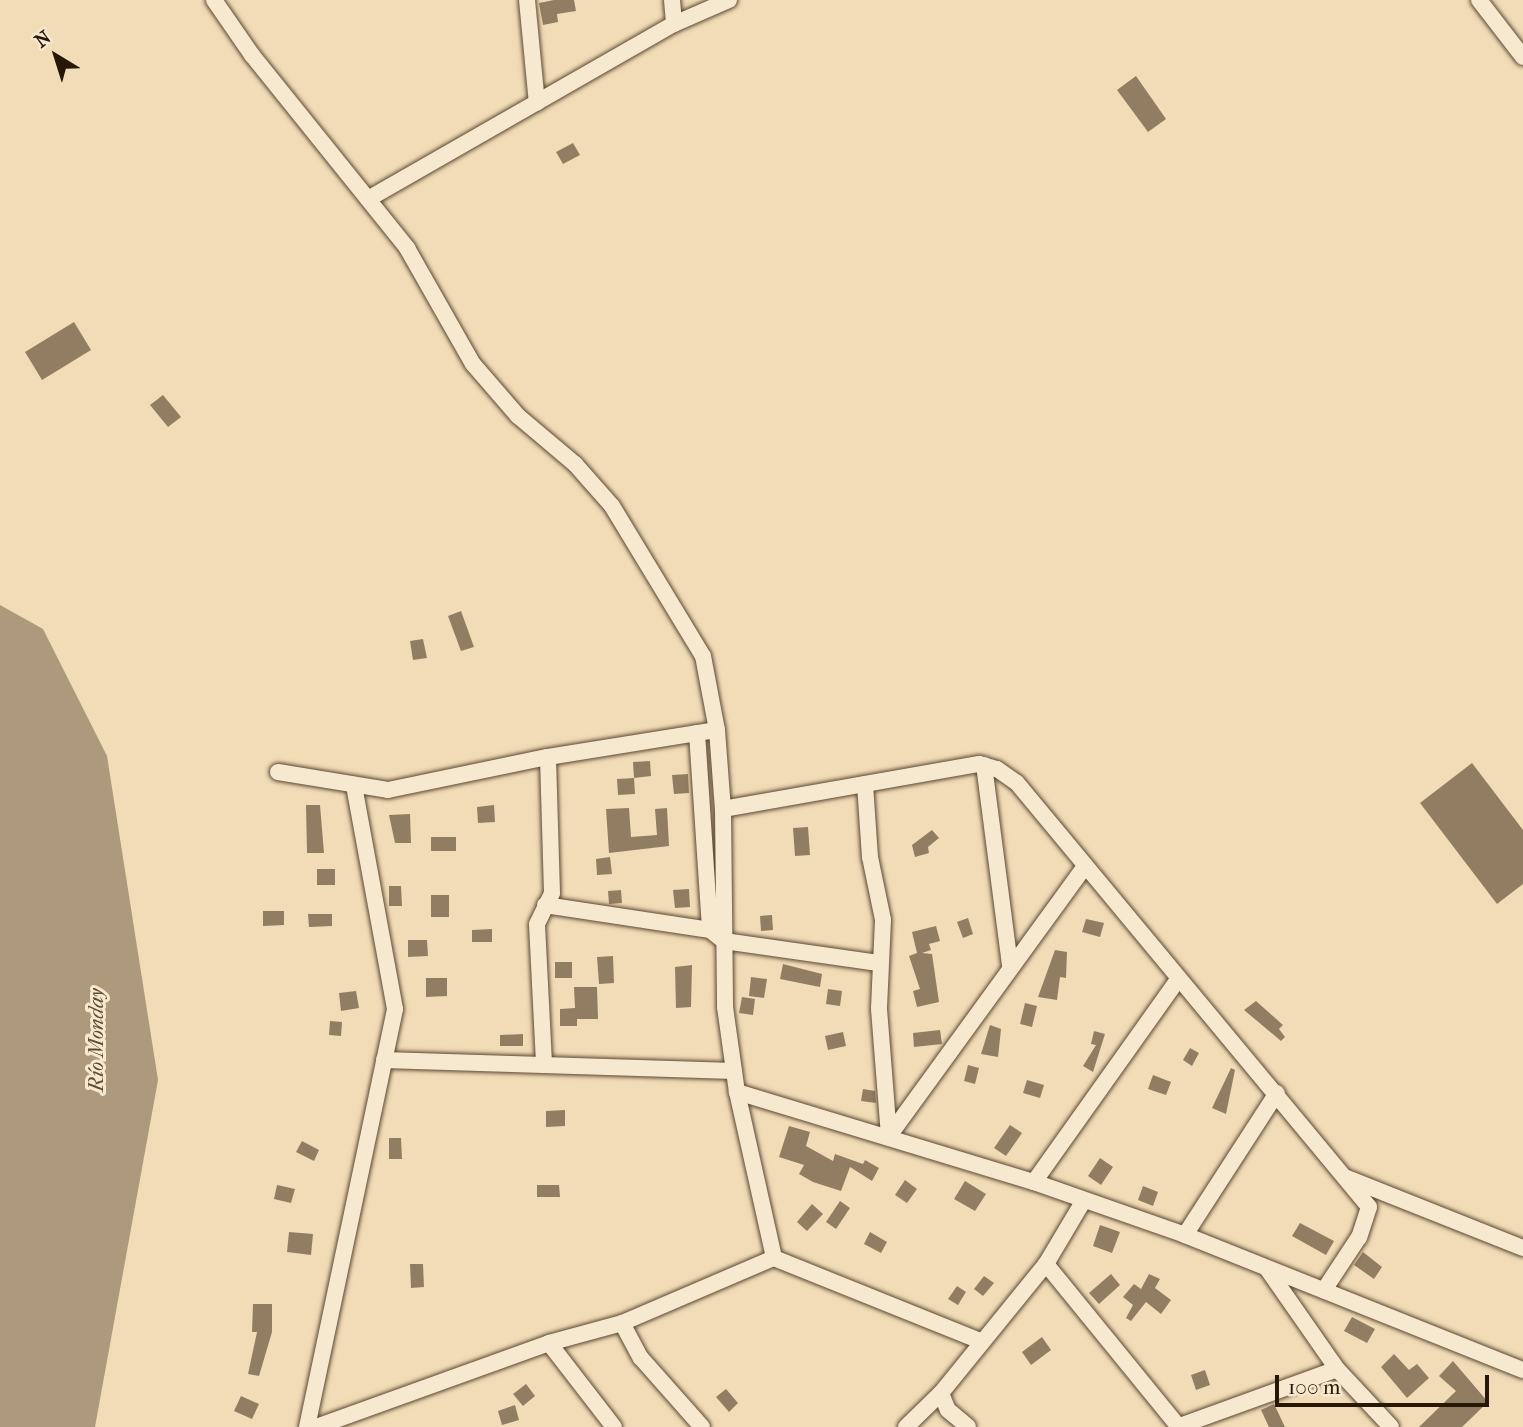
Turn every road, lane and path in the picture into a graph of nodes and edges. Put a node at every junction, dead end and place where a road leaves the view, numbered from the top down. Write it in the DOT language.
graph roads {
  1 [pos="214,0"];
  2 [pos="527,0"];
  3 [pos="672,0"];
  4 [pos="729,0"];
  5 [pos="1479,0"];
  6 [pos="674,24"];
  7 [pos="1523,57"];
  8 [pos="537,103"];
  9 [pos="368,199"];
  10 [pos="717,730"];
  11 [pos="697,733"];
  12 [pos="548,757"];
  13 [pos="984,765"];
  14 [pos="278,772"];
  15 [pos="865,784"];
  16 [pos="354,785"];
  17 [pos="723,808"];
  18 [pos="1084,868"];
  19 [pos="545,905"];
  20 [pos="710,930"];
  21 [pos="724,941"];
  22 [pos="878,962"];
  23 [pos="1010,965"];
  24 [pos="1178,979"];
  25 [pos="384,1060"];
  26 [pos="544,1063"];
  27 [pos="734,1071"];
  28 [pos="737,1092"];
  29 [pos="1277,1093"];
  30 [pos="889,1136"];
  31 [pos="1344,1177"];
  32 [pos="1034,1182"];
  33 [pos="1084,1200"];
  34 [pos="1185,1235"];
  35 [pos="1523,1248"];
  36 [pos="775,1258"];
  37 [pos="1046,1264"];
  38 [pos="1268,1270"];
  39 [pos="1324,1290"];
  40 [pos="622,1323"];
  41 [pos="980,1341"];
  42 [pos="549,1343"];
  43 [pos="1337,1369"];
  44 [pos="1523,1370"];
  45 [pos="941,1393"];
  46 [pos="1177,1426"];
  47 [pos="307,1427"];
  48 [pos="316,1427"];
  49 [pos="614,1427"];
  50 [pos="702,1427"];
  51 [pos="906,1427"];
  52 [pos="968,1427"];
  53 [pos="1391,1427"];
  1 -- 9 [label="street"];
  2 -- 8 [label="street"];
  3 -- 6 [label="street"];
  4 -- 6 [label="street"];
  5 -- 7 [label="street"];
  6 -- 8 [label="street"];
  8 -- 9 [label="street"];
  9 -- 10 [label="street"];
  10 -- 11 [label="street"];
  10 -- 17 [label="street"];
  11 -- 12 [label="street"];
  11 -- 20 [label="street"];
  12 -- 16 [label="street"];
  12 -- 19 [label="street"];
  13 -- 15 [label="street"];
  13 -- 18 [label="street"];
  13 -- 23 [label="street"];
  14 -- 16 [label="street"];
  15 -- 17 [label="street"];
  15 -- 22 [label="street"];
  16 -- 25 [label="street"];
  17 -- 21 [label="street"];
  18 -- 23 [label="street"];
  18 -- 24 [label="street"];
  19 -- 20 [label="street"];
  19 -- 26 [label="street"];
  20 -- 21 [label="street"];
  21 -- 22 [label="street"];
  21 -- 27 [label="street"];
  22 -- 30 [label="street"];
  23 -- 30 [label="street"];
  24 -- 29 [label="street"];
  24 -- 32 [label="street"];
  25 -- 26 [label="street"];
  25 -- 47 [label="street"];
  26 -- 27 [label="street"];
  27 -- 28 [label="street"];
  28 -- 30 [label="street"];
  28 -- 36 [label="street"];
  29 -- 31 [label="street"];
  29 -- 34 [label="street"];
  30 -- 32 [label="street"];
  31 -- 35 [label="street"];
  31 -- 39 [label="street"];
  32 -- 33 [label="street"];
  33 -- 34 [label="street"];
  33 -- 37 [label="street"];
  34 -- 38 [label="street"];
  36 -- 40 [label="street"];
  36 -- 41 [label="street"];
  37 -- 41 [label="street"];
  37 -- 46 [label="street"];
  38 -- 39 [label="street"];
  38 -- 43 [label="street"];
  39 -- 44 [label="street"];
  40 -- 42 [label="street"];
  40 -- 50 [label="street"];
  41 -- 45 [label="street"];
  42 -- 48 [label="street"];
  42 -- 49 [label="street"];
  43 -- 46 [label="street"];
  43 -- 53 [label="street"];
  45 -- 51 [label="street"];
  45 -- 52 [label="street"];
}
